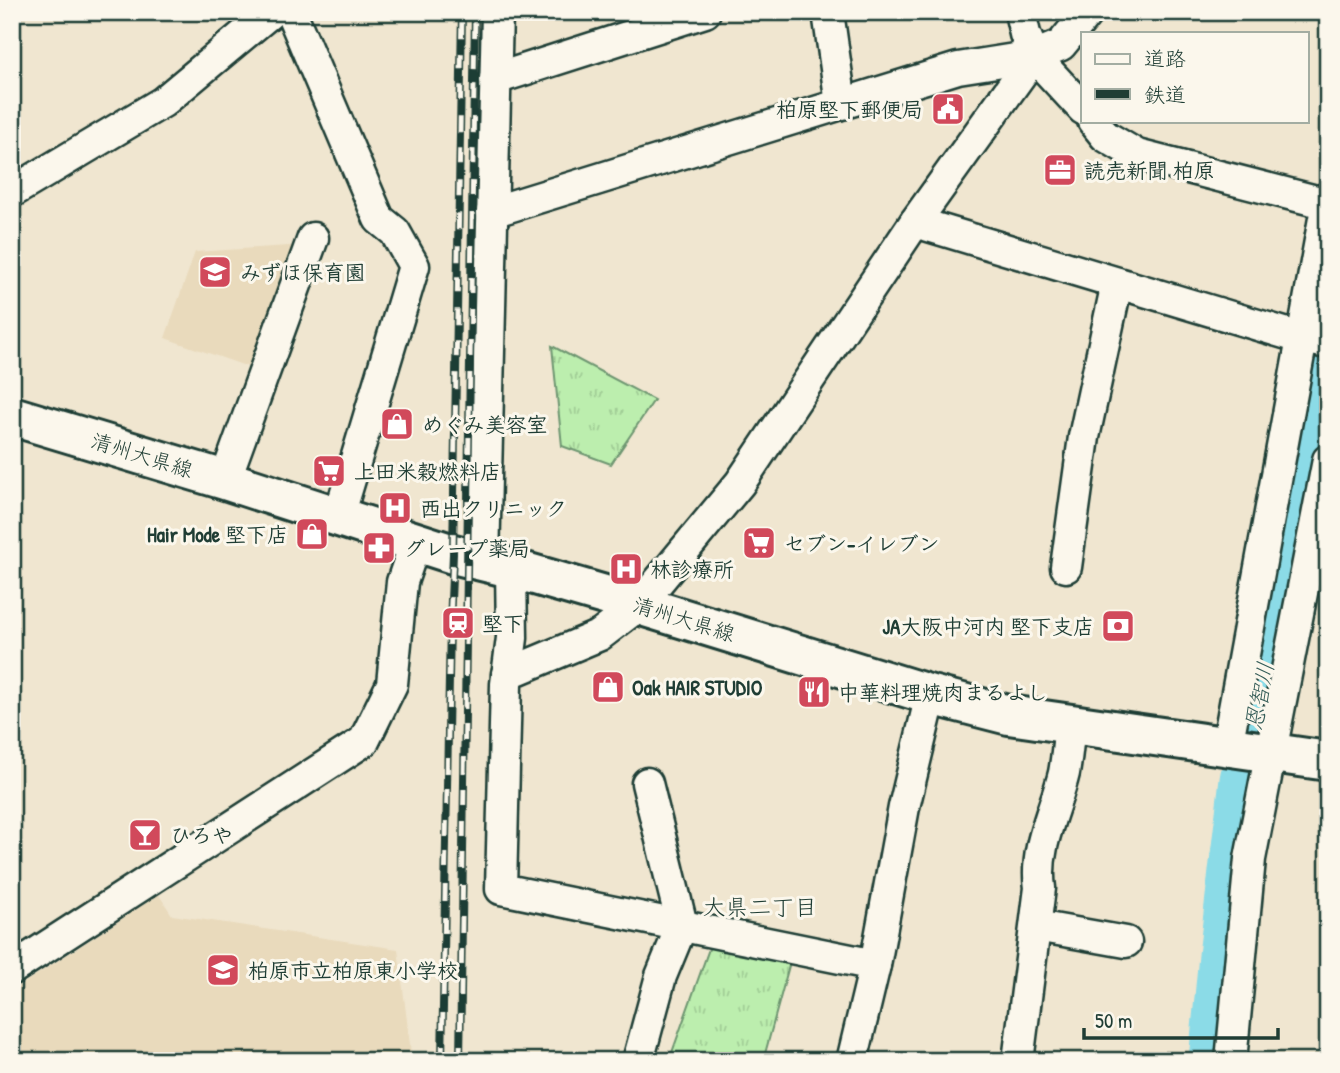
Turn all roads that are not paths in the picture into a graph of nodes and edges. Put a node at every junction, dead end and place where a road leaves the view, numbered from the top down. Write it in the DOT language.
graph roads {
  1 [pos="271,12"];
  2 [pos="291,12"];
  3 [pos="497,12"];
  4 [pos="705,12"];
  5 [pos="828,12"];
  6 [pos="1020,12"];
  7 [pos="1088,12"];
  8 [pos="1034,56"];
  9 [pos="495,79"];
  10 [pos="841,104"];
  11 [pos="1081,107"];
  12 [pos="1094,122"];
  13 [pos="12,192"];
  14 [pos="1327,201"];
  15 [pos="492,212"];
  16 [pos="915,222"];
  17 [pos="313,238"];
  18 [pos="1117,283"];
  19 [pos="1312,340"];
  20 [pos="12,416"];
  21 [pos="1328,460"];
  22 [pos="225,480"];
  23 [pos="339,516"];
  24 [pos="416,541"];
  25 [pos="498,565"];
  26 [pos="1066,567"];
  27 [pos="639,605"];
  28 [pos="507,674"];
  29 [pos="931,695"];
  30 [pos="1070,724"];
  31 [pos="1248,750"];
  32 [pos="1328,761"];
  33 [pos="647,783"];
  34 [pos="682,925"];
  35 [pos="1035,926"];
  36 [pos="1126,942"];
  37 [pos="875,965"];
  38 [pos="12,969"];
  39 [pos="638,1061"];
  40 [pos="852,1061"];
  41 [pos="1018,1061"];
  42 [pos="1231,1061"];
  1 -- 13 [label="street"];
  2 -- 23 [label="street"];
  3 -- 9 [label="street"];
  4 -- 9 [label="street"];
  5 -- 10 [label="street"];
  6 -- 8 [label="street"];
  7 -- 8 [label="street"];
  8 -- 10 [label="street"];
  8 -- 11 [label="street"];
  8 -- 16 [label="street"];
  9 -- 15 [label="street"];
  10 -- 15 [label="street"];
  12 -- 14 [label="street"];
  14 -- 19 [label="street"];
  15 -- 25 [label="street"];
  16 -- 18 [label="street"];
  16 -- 27 [label="street"];
  17 -- 22 [label="street"];
  18 -- 19 [label="street"];
  18 -- 26 [label="street"];
  19 -- 31 [label="street"];
  20 -- 22 [label="main road, 清州大県線"];
  21 -- 31 [label="street"];
  22 -- 23 [label="main road, 清州大県線"];
  23 -- 24 [label="main road, 清州大県線"];
  24 -- 25 [label="main road, 清州大県線"];
  24 -- 38 [label="street"];
  25 -- 27 [label="main road, 清州大県線"];
  25 -- 28 [label="street"];
  27 -- 28 [label="street"];
  27 -- 29 [label="main road, 清州大県線"];
  28 -- 34 [label="street"];
  29 -- 30 [label="main road, 清州大県線"];
  29 -- 37 [label="street"];
  30 -- 31 [label="main road, 清州大県線"];
  30 -- 35 [label="street"];
  31 -- 32 [label="main road, 清州大県線"];
  31 -- 42 [label="street"];
  33 -- 34 [label="street"];
  34 -- 37 [label="street"];
  34 -- 39 [label="street"];
  35 -- 36 [label="street"];
  35 -- 41 [label="street"];
  37 -- 40 [label="street"];
}
